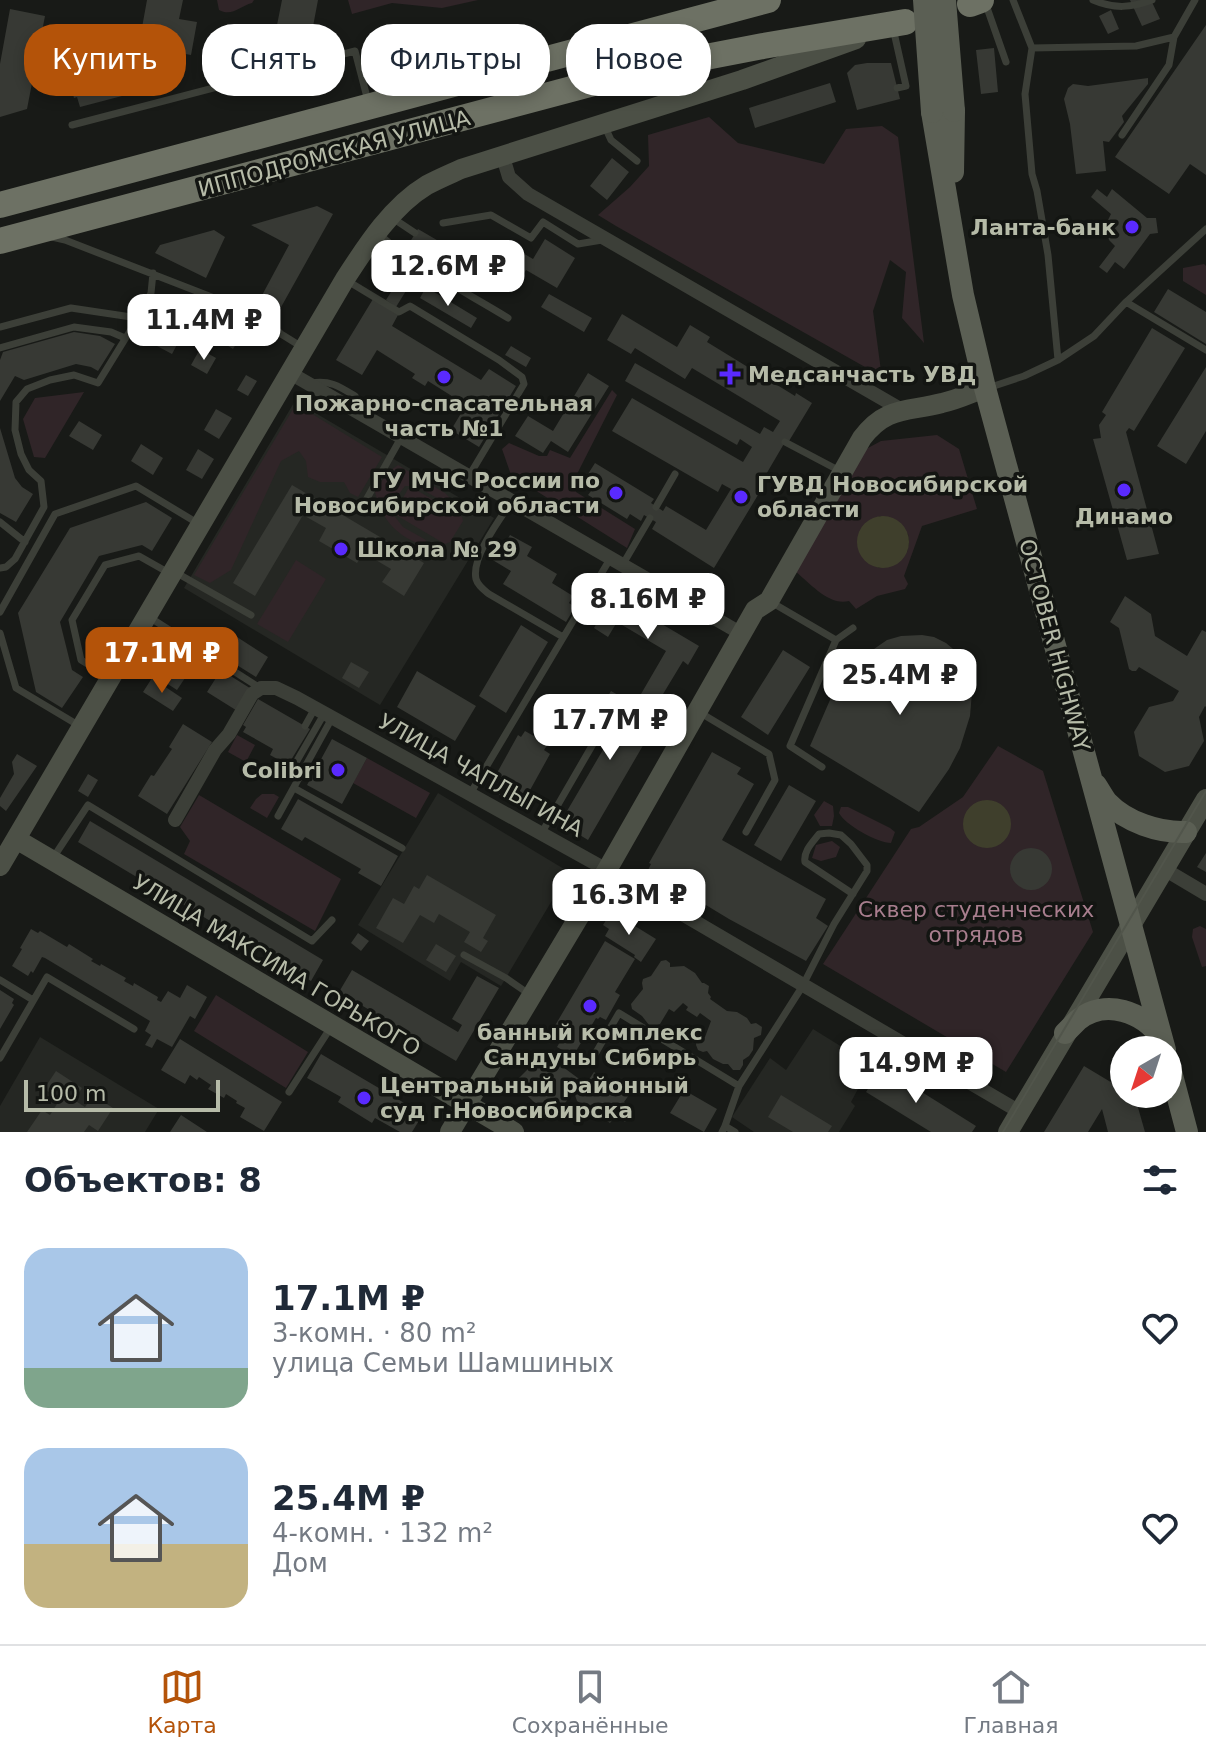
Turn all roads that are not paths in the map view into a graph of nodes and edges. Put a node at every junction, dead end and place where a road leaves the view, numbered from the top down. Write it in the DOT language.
graph roads {
  1 [pos="768,0"];
  2 [pos="924,0"];
  3 [pos="1013,0"];
  4 [pos="1093,0"];
  5 [pos="1152,0"];
  6 [pos="1195,0"];
  7 [pos="970,1"];
  8 [pos="899,24"];
  9 [pos="1174,37"];
  10 [pos="1032,48"];
  11 [pos="1006,62"];
  12 [pos="897,88"];
  13 [pos="369,107"];
  14 [pos="943,112"];
  15 [pos="72,125"];
  16 [pos="604,125"];
  17 [pos="1122,135"];
  18 [pos="503,157"];
  19 [pos="637,161"];
  20 [pos="0,205"];
  21 [pos="443,223"];
  22 [pos="385,224"];
  23 [pos="1206,229"];
  24 [pos="30,233"];
  25 [pos="415,233"];
  26 [pos="608,239"];
  27 [pos="0,241"];
  28 [pos="153,273"];
  29 [pos="345,279"];
  30 [pos="1126,302"];
  31 [pos="138,318"];
  32 [pos="508,318"];
  33 [pos="0,327"];
  34 [pos="125,338"];
  35 [pos="0,348"];
  36 [pos="304,349"];
  37 [pos="1206,350"];
  38 [pos="1058,360"];
  39 [pos="290,373"];
  40 [pos="309,383"];
  41 [pos="985,388"];
  42 [pos="355,396"];
  43 [pos="902,410"];
  44 [pos="402,436"];
  45 [pos="785,442"];
  46 [pos="841,472"];
  47 [pos="675,474"];
  48 [pos="469,476"];
  49 [pos="512,501"];
  50 [pos="656,507"];
  51 [pos="361,509"];
  52 [pos="650,518"];
  53 [pos="0,522"];
  54 [pos="201,525"];
  55 [pos="25,542"];
  56 [pos="617,560"];
  57 [pos="0,568"];
  58 [pos="173,572"];
  59 [pos="769,601"];
  60 [pos="0,612"];
  61 [pos="251,615"];
  62 [pos="147,616"];
  63 [pos="853,628"];
  64 [pos="0,633"];
  65 [pos="742,634"];
  66 [pos="563,637"];
  67 [pos="836,640"];
  68 [pos="111,678"];
  69 [pos="261,688"];
  70 [pos="697,711"];
  71 [pos="324,713"];
  72 [pos="305,726"];
  73 [pos="82,727"];
  74 [pos="600,732"];
  75 [pos="822,767"];
  76 [pos="291,771"];
  77 [pos="1090,777"];
  78 [pos="294,788"];
  79 [pos="470,794"];
  80 [pos="1206,799"];
  81 [pos="278,816"];
  82 [pos="175,820"];
  83 [pos="746,832"];
  84 [pos="1186,832"];
  85 [pos="541,834"];
  86 [pos="402,848"];
  87 [pos="6,850"];
  88 [pos="52,860"];
  89 [pos="1164,869"];
  90 [pos="607,870"];
  91 [pos="853,894"];
  92 [pos="1206,894"];
  93 [pos="332,920"];
  94 [pos="1130,925"];
  95 [pos="464,955"];
  96 [pos="0,980"];
  97 [pos="803,985"];
  98 [pos="531,995"];
  99 [pos="33,1000"];
  100 [pos="332,1025"];
  101 [pos="134,1029"];
  102 [pos="1065,1033"];
  103 [pos="1158,1036"];
  104 [pos="1161,1036"];
  105 [pos="0,1058"];
  106 [pos="591,1061"];
  107 [pos="739,1086"];
  108 [pos="289,1092"];
  109 [pos="466,1104"];
  110 [pos="1180,1108"];
  111 [pos="1020,1112"];
  112 [pos="723,1129"];
  113 [pos="450,1132"];
  114 [pos="514,1132"];
  115 [pos="735,1132"];
  116 [pos="1008,1132"];
  117 [pos="1187,1132"];
  1 -- 13 [label="highway, ИППОДРОМСКАЯ УЛИЦА"];
  2 -- 14 [label="main road, OCTOBER HIGHWAY, bridge"];
  3 -- 10 [label="lane"];
  4 -- 5 [label="lane"];
  6 -- 9 [label="lane"];
  7 -- 11 [label="lane"];
  7 -- 14 [label="main road, bridge"];
  8 -- 12 [label="lane"];
  8 -- 16 [label="street"];
  8 -- 24 [label="highway, ИППОДРОМСКАЯ УЛИЦА"];
  9 -- 10 [label="lane"];
  9 -- 17 [label="lane"];
  10 -- 38 [label="lane"];
  13 -- 15 [label="lane"];
  13 -- 20 [label="highway, ИППОДРОМСКАЯ УЛИЦА"];
  14 -- 41 [label="main road, OCTOBER HIGHWAY"];
  16 -- 18 [label="street"];
  16 -- 19 [label="lane"];
  18 -- 22 [label="street"];
  18 -- 26 [label="street"];
  21 -- 26 [label="lane"];
  22 -- 25 [label="lane"];
  22 -- 29 [label="street"];
  22 -- 32 [label="lane"];
  23 -- 30 [label="lane"];
  24 -- 27 [label="highway, ИППОДРОМСКАЯ УЛИЦА"];
  24 -- 28 [label="lane"];
  26 -- 43 [label="street"];
  28 -- 31 [label="lane"];
  28 -- 36 [label="lane"];
  29 -- 36 [label="street"];
  29 -- 48 [label="lane"];
  30 -- 37 [label="lane"];
  30 -- 38 [label="lane"];
  31 -- 33 [label="lane"];
  31 -- 34 [label="lane"];
  34 -- 35 [label="lane"];
  34 -- 55 [label="lane"];
  36 -- 39 [label="street"];
  38 -- 41 [label="lane"];
  39 -- 40 [label="street"];
  39 -- 54 [label="street"];
  40 -- 42 [label="lane"];
  40 -- 44 [label="street"];
  41 -- 43 [label="street"];
  41 -- 77 [label="main road, OCTOBER HIGHWAY"];
  43 -- 46 [label="street"];
  44 -- 48 [label="street"];
  44 -- 51 [label="lane"];
  45 -- 46 [label="lane"];
  46 -- 59 [label="street"];
  47 -- 50 [label="lane"];
  48 -- 49 [label="street"];
  49 -- 56 [label="street"];
  49 -- 66 [label="lane"];
  52 -- 56 [label="lane"];
  53 -- 55 [label="lane"];
  54 -- 58 [label="street"];
  54 -- 60 [label="lane"];
  55 -- 57 [label="lane"];
  56 -- 65 [label="street"];
  56 -- 66 [label="lane"];
  58 -- 61 [label="lane"];
  58 -- 62 [label="street"];
  58 -- 68 [label="lane"];
  59 -- 65 [label="street"];
  59 -- 67 [label="lane"];
  62 -- 68 [label="street"];
  62 -- 69 [label="lane"];
  63 -- 67 [label="lane"];
  64 -- 73 [label="lane"];
  65 -- 70 [label="street"];
  66 -- 79 [label="lane"];
  67 -- 75 [label="lane"];
  68 -- 73 [label="street"];
  69 -- 71 [label="street, УЛИЦА ЧАПЛЫГИНА"];
  69 -- 82 [label="street"];
  70 -- 83 [label="lane"];
  70 -- 90 [label="street"];
  71 -- 72 [label="lane"];
  71 -- 76 [label="lane"];
  71 -- 78 [label="lane"];
  71 -- 79 [label="street, УЛИЦА ЧАПЛЫГИНА"];
  73 -- 87 [label="street"];
  74 -- 85 [label="lane"];
  77 -- 84 [label="main road"];
  77 -- 94 [label="main road, OCTOBER HIGHWAY"];
  78 -- 81 [label="lane"];
  78 -- 86 [label="lane"];
  79 -- 85 [label="street, УЛИЦА ЧАПЛЫГИНА"];
  80 -- 84 [label="street"];
  84 -- 89 [label="street"];
  85 -- 90 [label="street, УЛИЦА ЧАПЛЫГИНА"];
  87 -- 88 [label="street, УЛИЦА МАКСИМА ГОРЬКОГО"];
  88 -- 93 [label="lane"];
  88 -- 100 [label="street, УЛИЦА МАКСИМА ГОРЬКОГО"];
  89 -- 92 [label="street"];
  89 -- 94 [label="street"];
  90 -- 97 [label="street, УЛИЦА ЧАПЛЫГИНА"];
  90 -- 98 [label="street"];
  91 -- 91 [label="lane"];
  91 -- 97 [label="lane"];
  94 -- 102 [label="street"];
  94 -- 104 [label="main road, OCTOBER HIGHWAY"];
  95 -- 98 [label="lane"];
  96 -- 99 [label="lane"];
  97 -- 107 [label="lane"];
  97 -- 111 [label="street, УЛИЦА ЧАПЛЫГИНА"];
  98 -- 109 [label="street"];
  99 -- 101 [label="lane"];
  99 -- 105 [label="lane"];
  100 -- 108 [label="lane"];
  100 -- 109 [label="street, УЛИЦА МАКСИМА ГОРЬКОГО"];
  102 -- 103 [label="main road"];
  102 -- 111 [label="street"];
  106 -- 107 [label="lane"];
  107 -- 112 [label="lane"];
  109 -- 113 [label="street"];
  109 -- 114 [label="street, УЛИЦА МАКСИМА ГОРЬКОГО"];
  110 -- 117 [label="main road, OCTOBER HIGHWAY"];
  111 -- 116 [label="street"];
  112 -- 115 [label="lane"];
}
